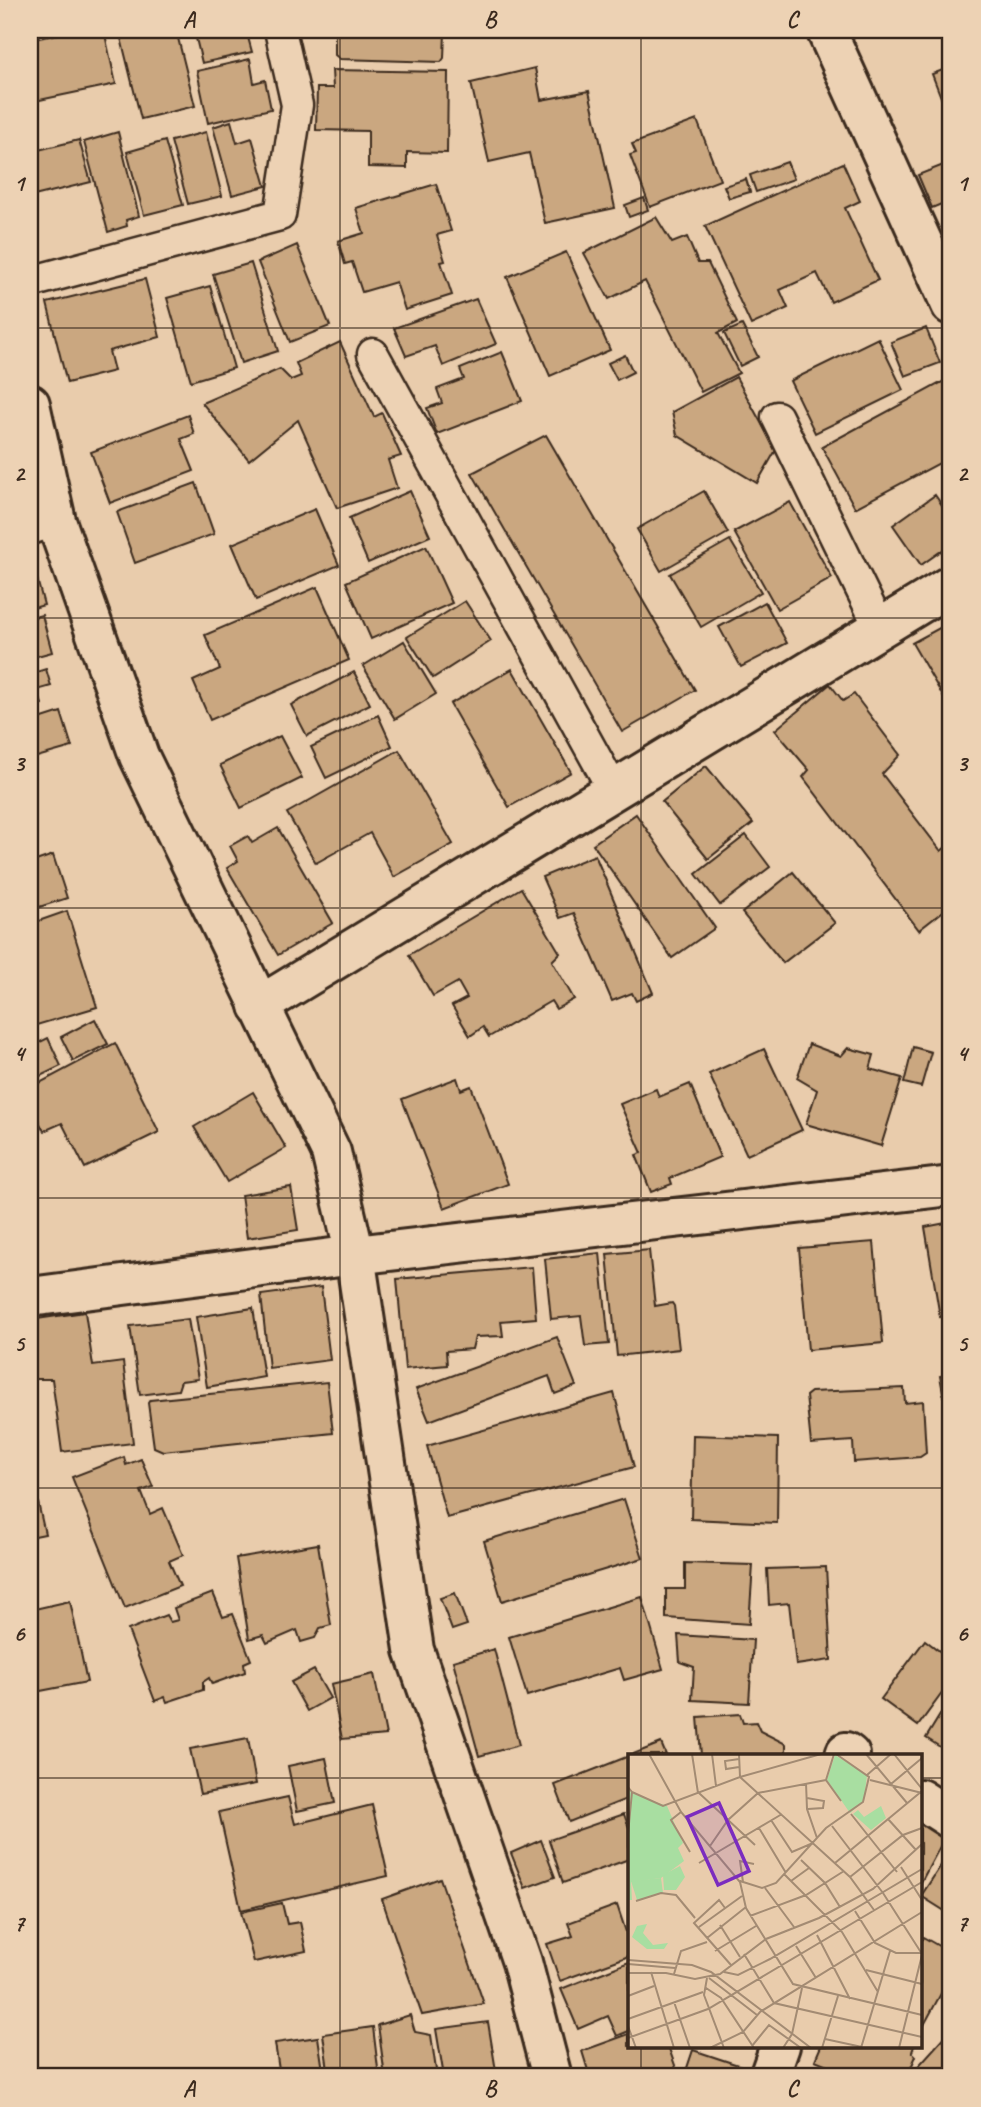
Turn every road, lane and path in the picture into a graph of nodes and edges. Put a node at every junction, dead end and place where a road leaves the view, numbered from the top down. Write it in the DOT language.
graph roads {
  1 [pos="280,30"];
  2 [pos="827,30"];
  3 [pos="30,282"];
  4 [pos="951,305"];
  5 [pos="373,354"];
  6 [pos="30,404"];
  7 [pos="777,417"];
  8 [pos="43,525"];
  9 [pos="951,585"];
  10 [pos="880,628"];
  11 [pos="614,791"];
  12 [pos="259,1006"];
  13 [pos="951,1186"];
  14 [pos="355,1255"];
  15 [pos="30,1297"];
  16 [pos="922,1800"];
  17 [pos="951,1819"];
  18 [pos="778,2048"];
  19 [pos="552,2077"];
  20 [pos="769,2077"];
  1 -- 3 [label="lane"];
  2 -- 4 [label="street"];
  5 -- 11 [label="lane"];
  6 -- 8 [label="street"];
  7 -- 10 [label="lane"];
  8 -- 12 [label="street"];
  9 -- 10 [label="street"];
  10 -- 11 [label="street"];
  11 -- 12 [label="street"];
  12 -- 14 [label="street"];
  13 -- 14 [label="street"];
  14 -- 15 [label="street"];
  14 -- 19 [label="street"];
  16 -- 17 [label="street"];
  18 -- 20 [label="street"];
}
